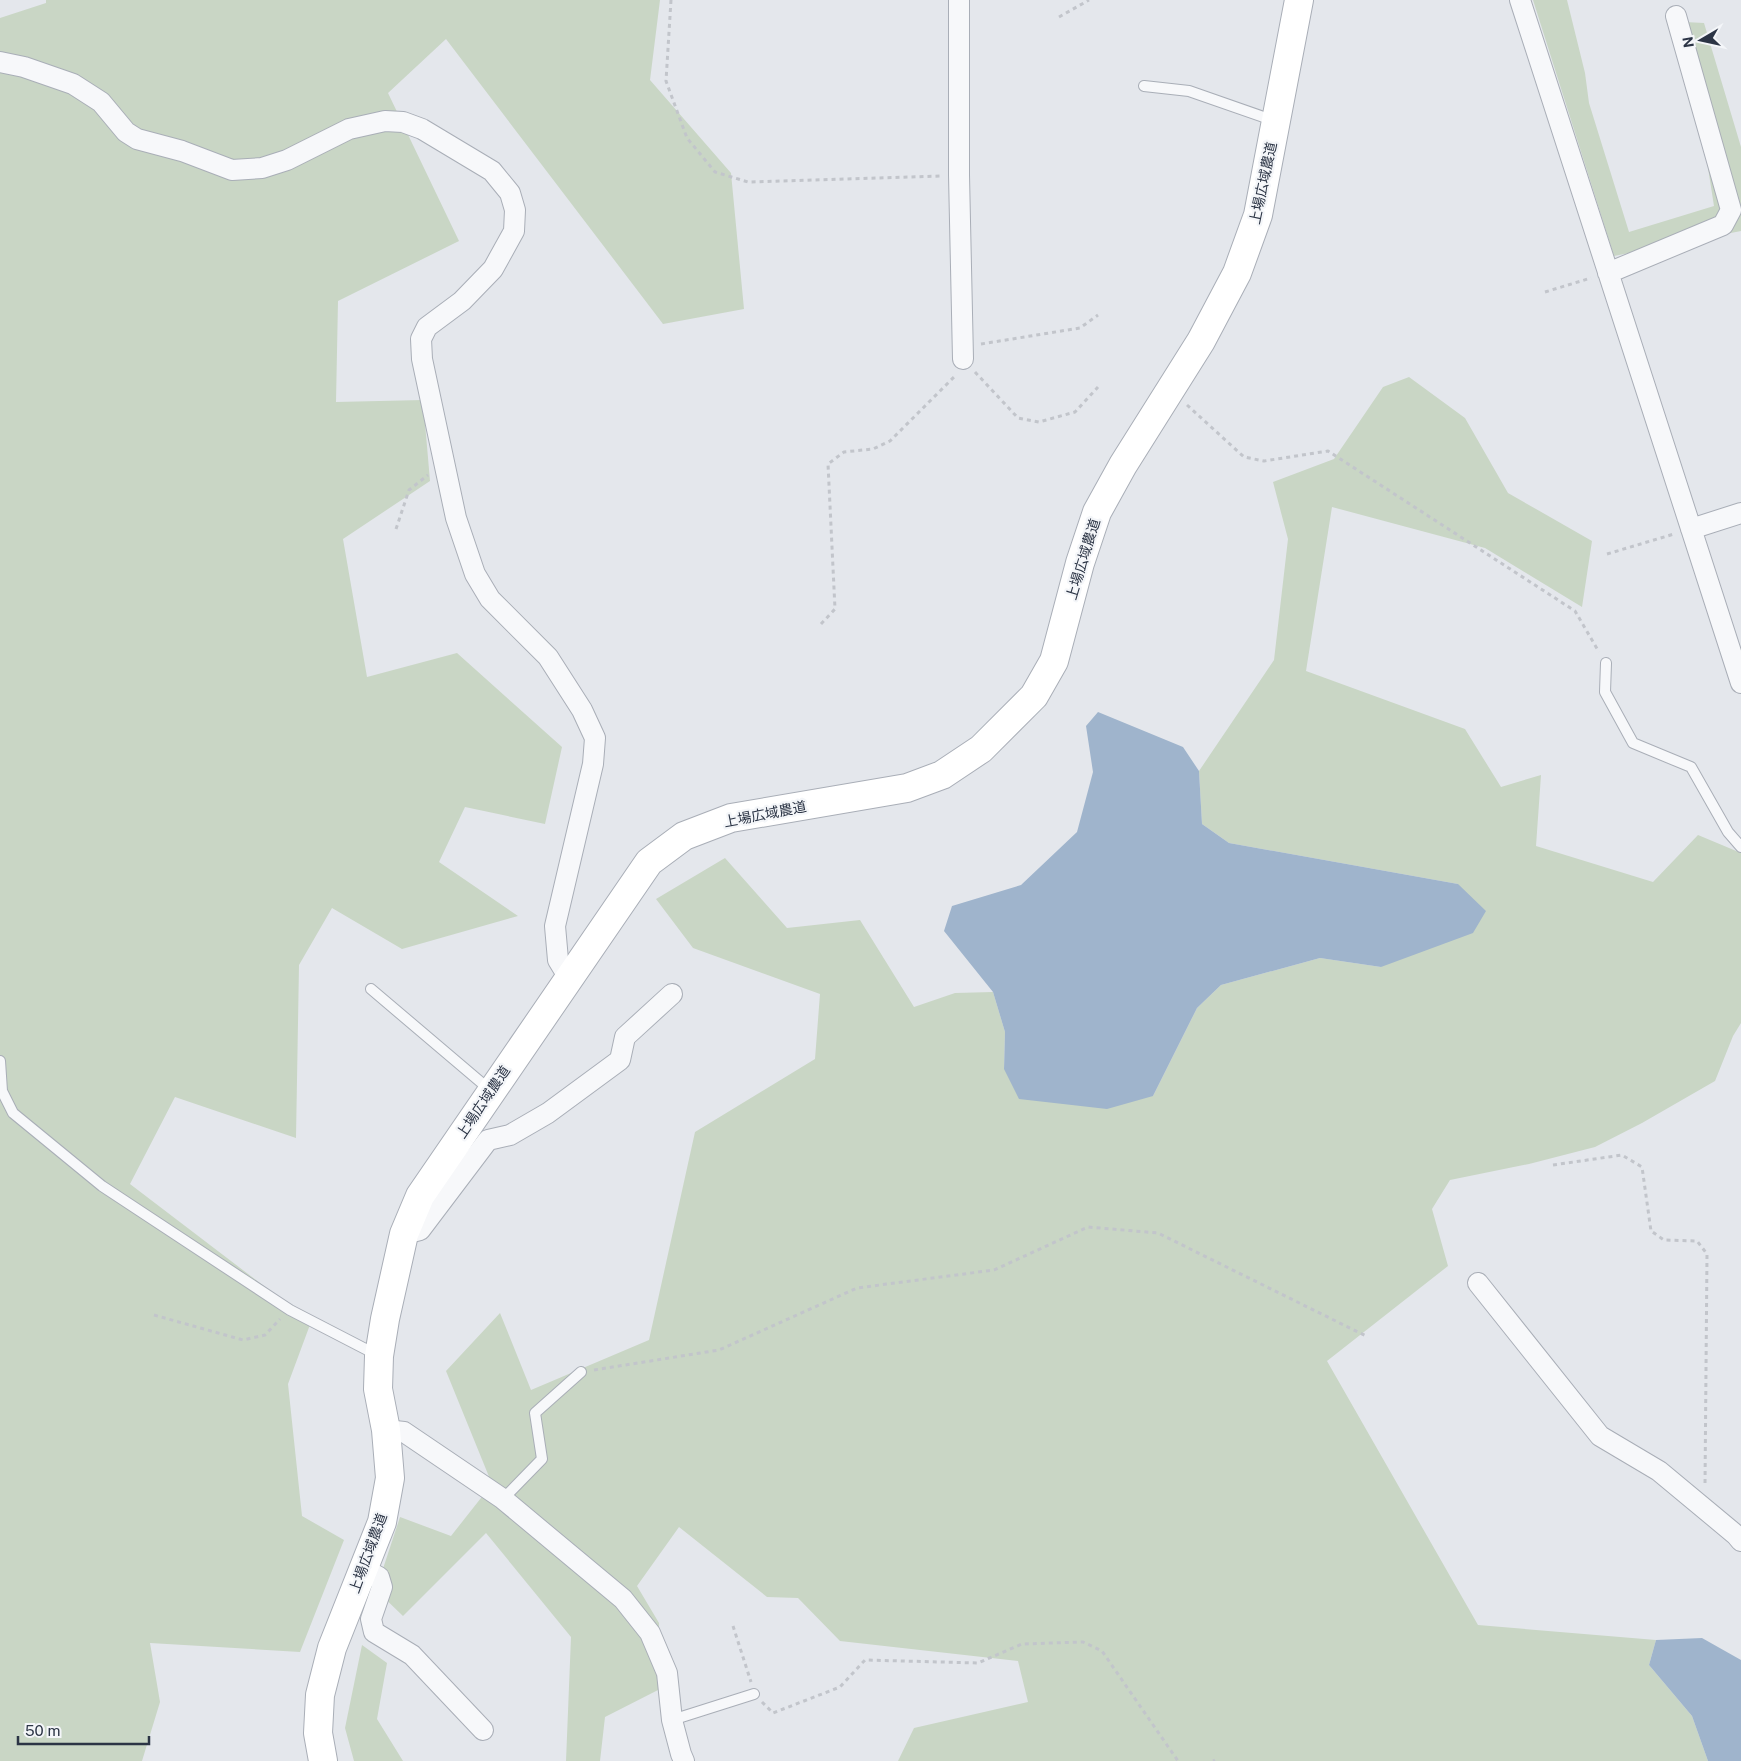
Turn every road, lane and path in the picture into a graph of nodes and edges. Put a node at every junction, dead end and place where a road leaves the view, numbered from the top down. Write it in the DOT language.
graph roads {
  1 [pos="671,0"];
  2 [pos="959,0"];
  3 [pos="1089,0"];
  4 [pos="1299,0"];
  5 [pos="1520,0"];
  6 [pos="1676,16"];
  7 [pos="1059,17"];
  8 [pos="0,62"];
  9 [pos="1144,86"];
  10 [pos="1276,121"];
  11 [pos="959,175"];
  12 [pos="1608,273"];
  13 [pos="1545,292"];
  14 [pos="1098,315"];
  15 [pos="963,350"];
  16 [pos="1098,387"];
  17 [pos="1170,390"];
  18 [pos="444,463"];
  19 [pos="1741,512"];
  20 [pos="396,528"];
  21 [pos="1691,529"];
  22 [pos="1607,554"];
  23 [pos="821,624"];
  24 [pos="1606,663"];
  25 [pos="1741,683"];
  26 [pos="1741,848"];
  27 [pos="569,978"];
  28 [pos="371,989"];
  29 [pos="672,994"];
  30 [pos="0,1061"];
  31 [pos="491,1090"];
  32 [pos="1553,1165"];
  33 [pos="404,1234"];
  34 [pos="1478,1283"];
  35 [pos="290,1310"];
  36 [pos="154,1314"];
  37 [pos="1368,1337"];
  38 [pos="379,1356"];
  39 [pos="581,1372"];
  40 [pos="386,1430"];
  41 [pos="503,1499"];
  42 [pos="1705,1509"];
  43 [pos="1741,1541"];
  44 [pos="363,1568"];
  45 [pos="733,1626"];
  46 [pos="754,1694"];
  47 [pos="672,1720"];
  48 [pos="483,1730"];
  49 [pos="323,1761"];
  50 [pos="684,1761"];
  51 [pos="1178,1761"];
  1 -- 11 [label="path"];
  2 -- 11 [label="street"];
  3 -- 7 [label="path"];
  4 -- 10 [label="street, 上場広域農道"];
  5 -- 12 [label="street"];
  6 -- 12 [label="street"];
  8 -- 18 [label="street"];
  9 -- 10 [label="lane"];
  10 -- 17 [label="street, 上場広域農道"];
  11 -- 15 [label="street"];
  12 -- 13 [label="path"];
  12 -- 21 [label="street"];
  14 -- 15 [label="path"];
  15 -- 16 [label="path"];
  15 -- 23 [label="path"];
  17 -- 24 [label="path"];
  17 -- 27 [label="street, 上場広域農道"];
  18 -- 20 [label="path"];
  18 -- 27 [label="street"];
  19 -- 21 [label="street"];
  21 -- 22 [label="path"];
  21 -- 25 [label="street"];
  24 -- 26 [label="lane"];
  27 -- 31 [label="street, 上場広域農道"];
  28 -- 31 [label="lane"];
  29 -- 33 [label="street"];
  30 -- 35 [label="lane"];
  31 -- 33 [label="street, 上場広域農道"];
  32 -- 42 [label="path"];
  33 -- 38 [label="street, 上場広域農道"];
  34 -- 42 [label="street"];
  35 -- 36 [label="path"];
  35 -- 38 [label="lane"];
  37 -- 39 [label="path"];
  38 -- 40 [label="street, 上場広域農道"];
  39 -- 41 [label="lane"];
  40 -- 41 [label="street"];
  40 -- 44 [label="street, 上場広域農道"];
  41 -- 47 [label="street"];
  42 -- 43 [label="street"];
  44 -- 48 [label="street"];
  44 -- 49 [label="street, 上場広域農道"];
  45 -- 46 [label="path"];
  46 -- 47 [label="lane"];
  46 -- 51 [label="path"];
  47 -- 50 [label="street"];
}
